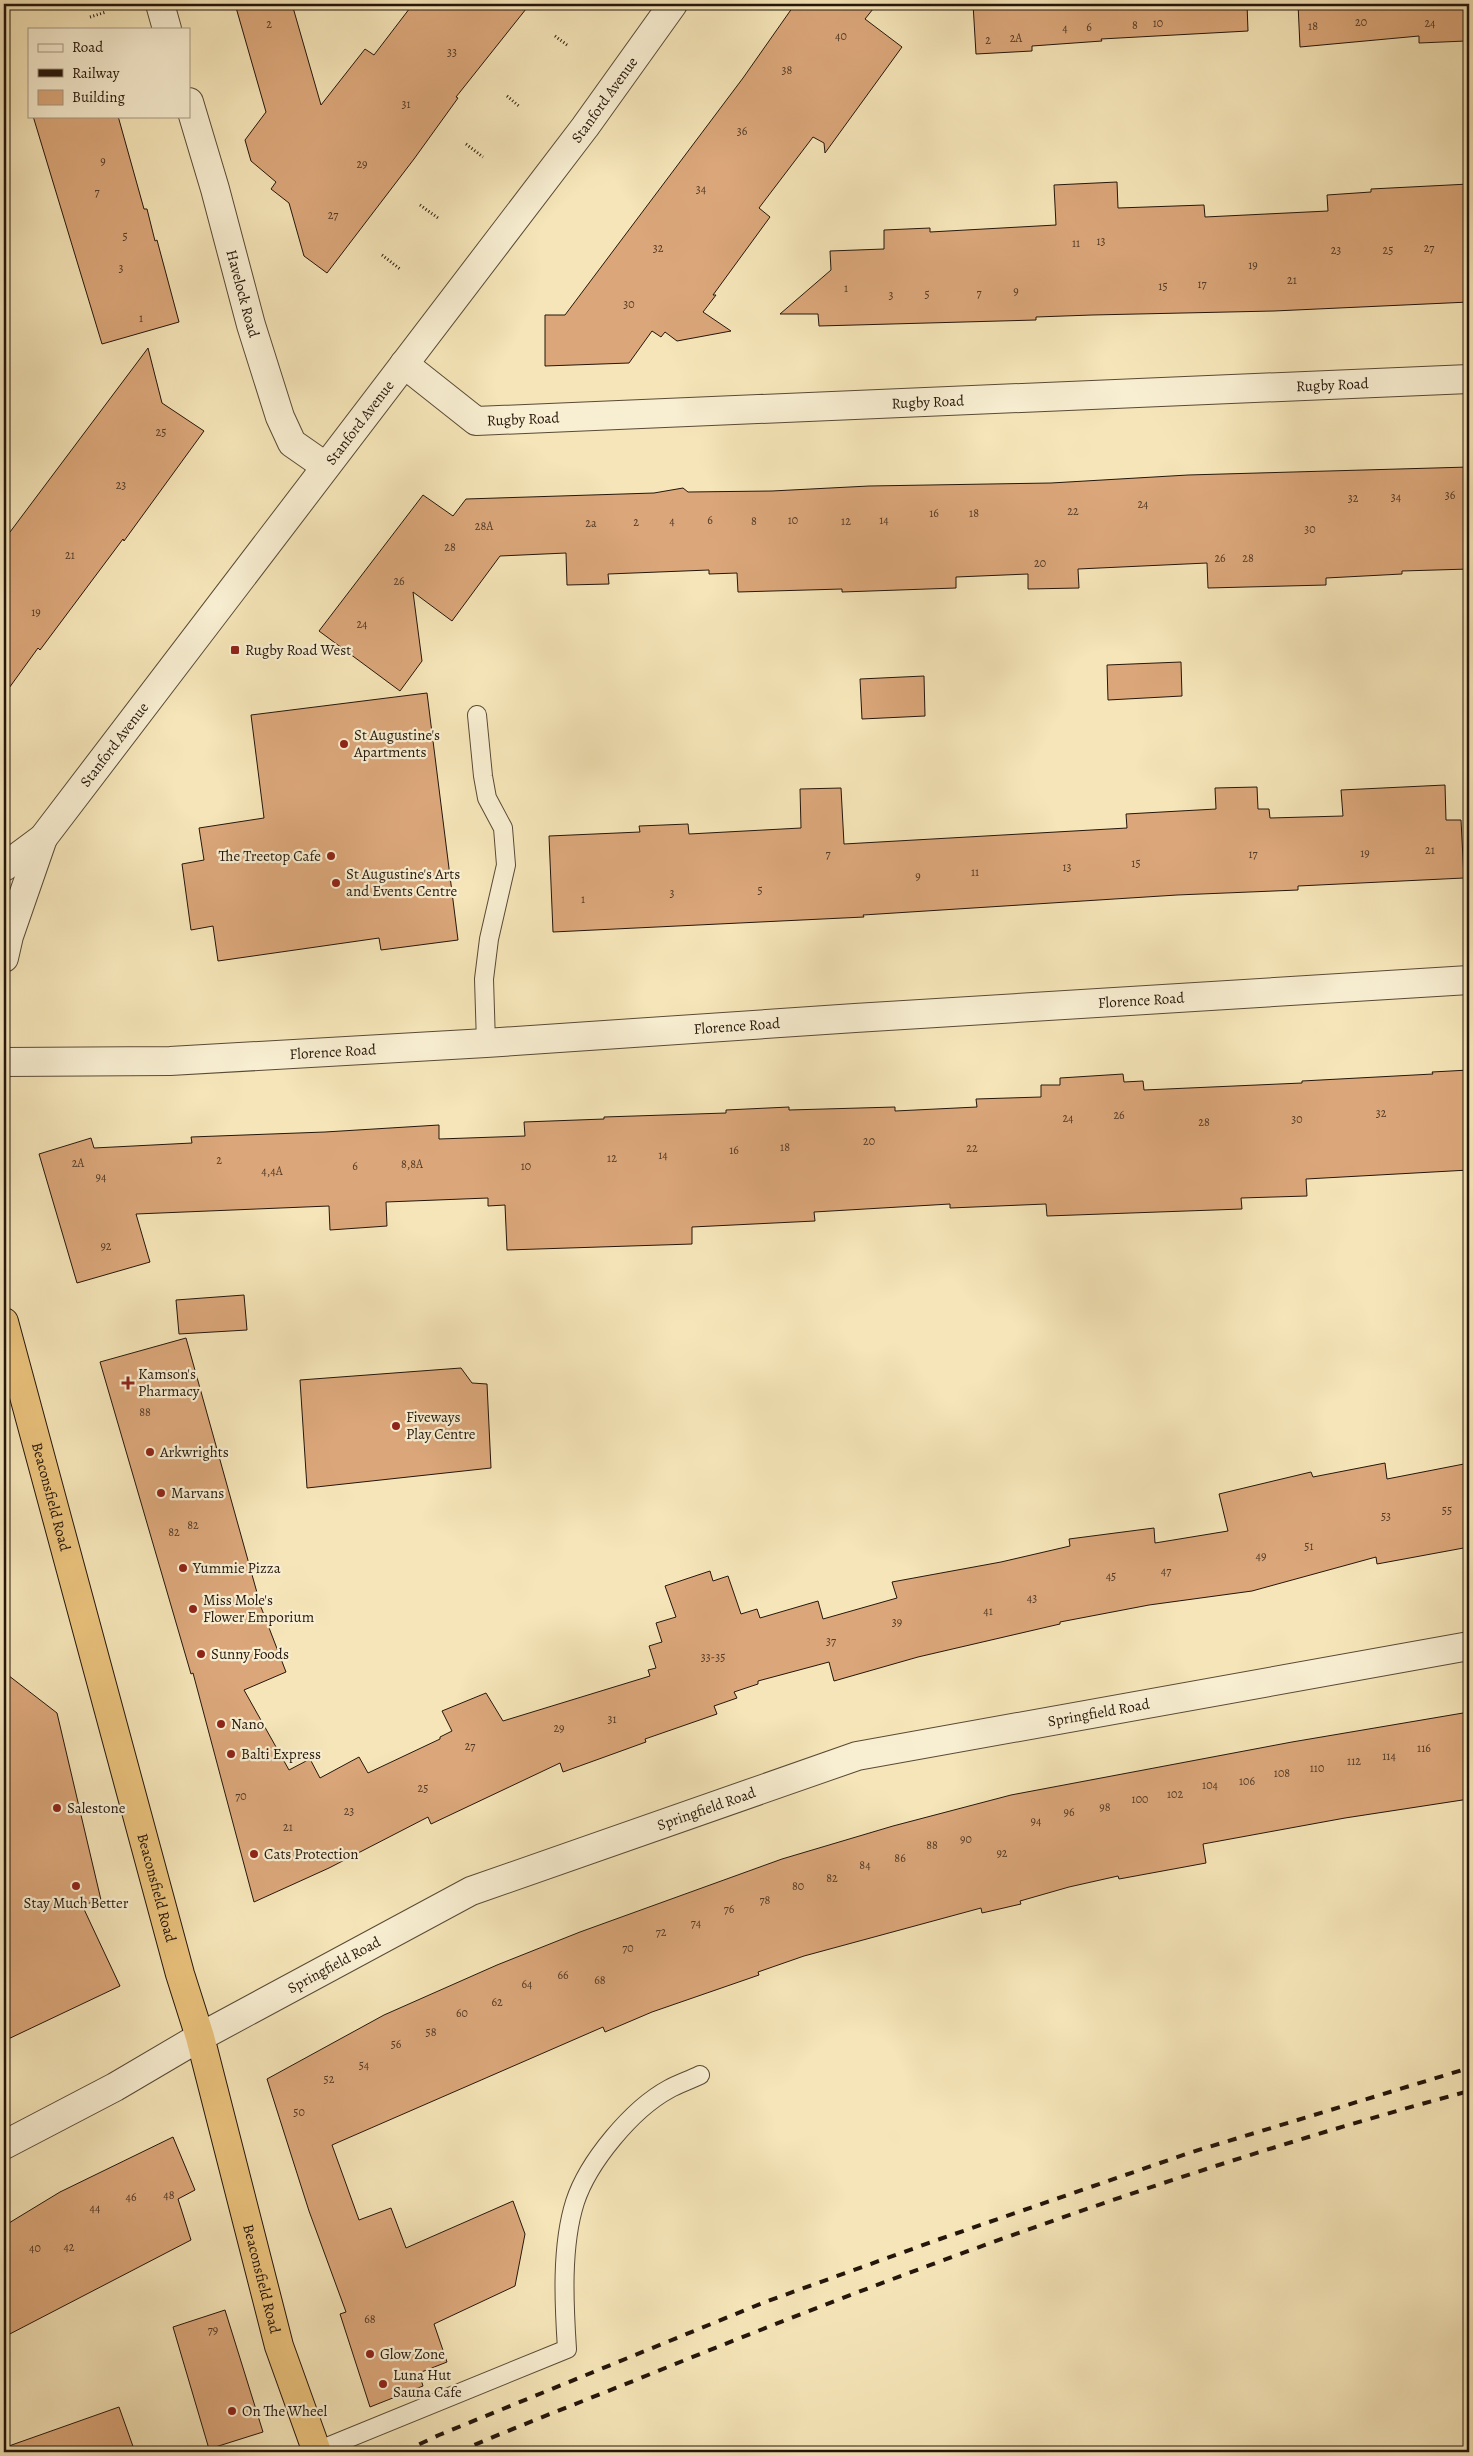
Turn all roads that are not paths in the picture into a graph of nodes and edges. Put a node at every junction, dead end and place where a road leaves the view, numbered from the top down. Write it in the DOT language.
graph roads {
  1 [pos="160,4"];
  2 [pos="673,4"];
  3 [pos="167,28"];
  4 [pos="190,105"];
  5 [pos="404,364"];
  6 [pos="1469,379"];
  7 [pos="325,466"];
  8 [pos="477,715"];
  9 [pos="43,838"];
  10 [pos="4,866"];
  11 [pos="4,958"];
  12 [pos="1469,980"];
  13 [pos="486,1044"];
  14 [pos="4,1062"];
  15 [pos="4,1322"];
  16 [pos="1469,1646"];
  17 [pos="200,2037"];
  18 [pos="700,2075"];
  19 [pos="4,2145"];
  20 [pos="317,2452"];
  1 -- 3 [label="street"];
  2 -- 5 [label="street, Stanford Avenue"];
  4 -- 7 [label="street, Havelock Road"];
  5 -- 6 [label="street, Rugby Road"];
  5 -- 7 [label="street, Stanford Avenue"];
  7 -- 9 [label="street, Stanford Avenue"];
  8 -- 13 [label="lane"];
  9 -- 10 [label="street, Stanford Avenue"];
  9 -- 11 [label="street, Stanford Avenue"];
  12 -- 13 [label="street, Florence Road"];
  13 -- 14 [label="street, Florence Road"];
  15 -- 17 [label="highway, Beaconsfield Road"];
  16 -- 17 [label="street, Springfield Road"];
  17 -- 19 [label="street, Springfield Road"];
  17 -- 20 [label="highway, Beaconsfield Road"];
  18 -- 20 [label="lane"];
}
